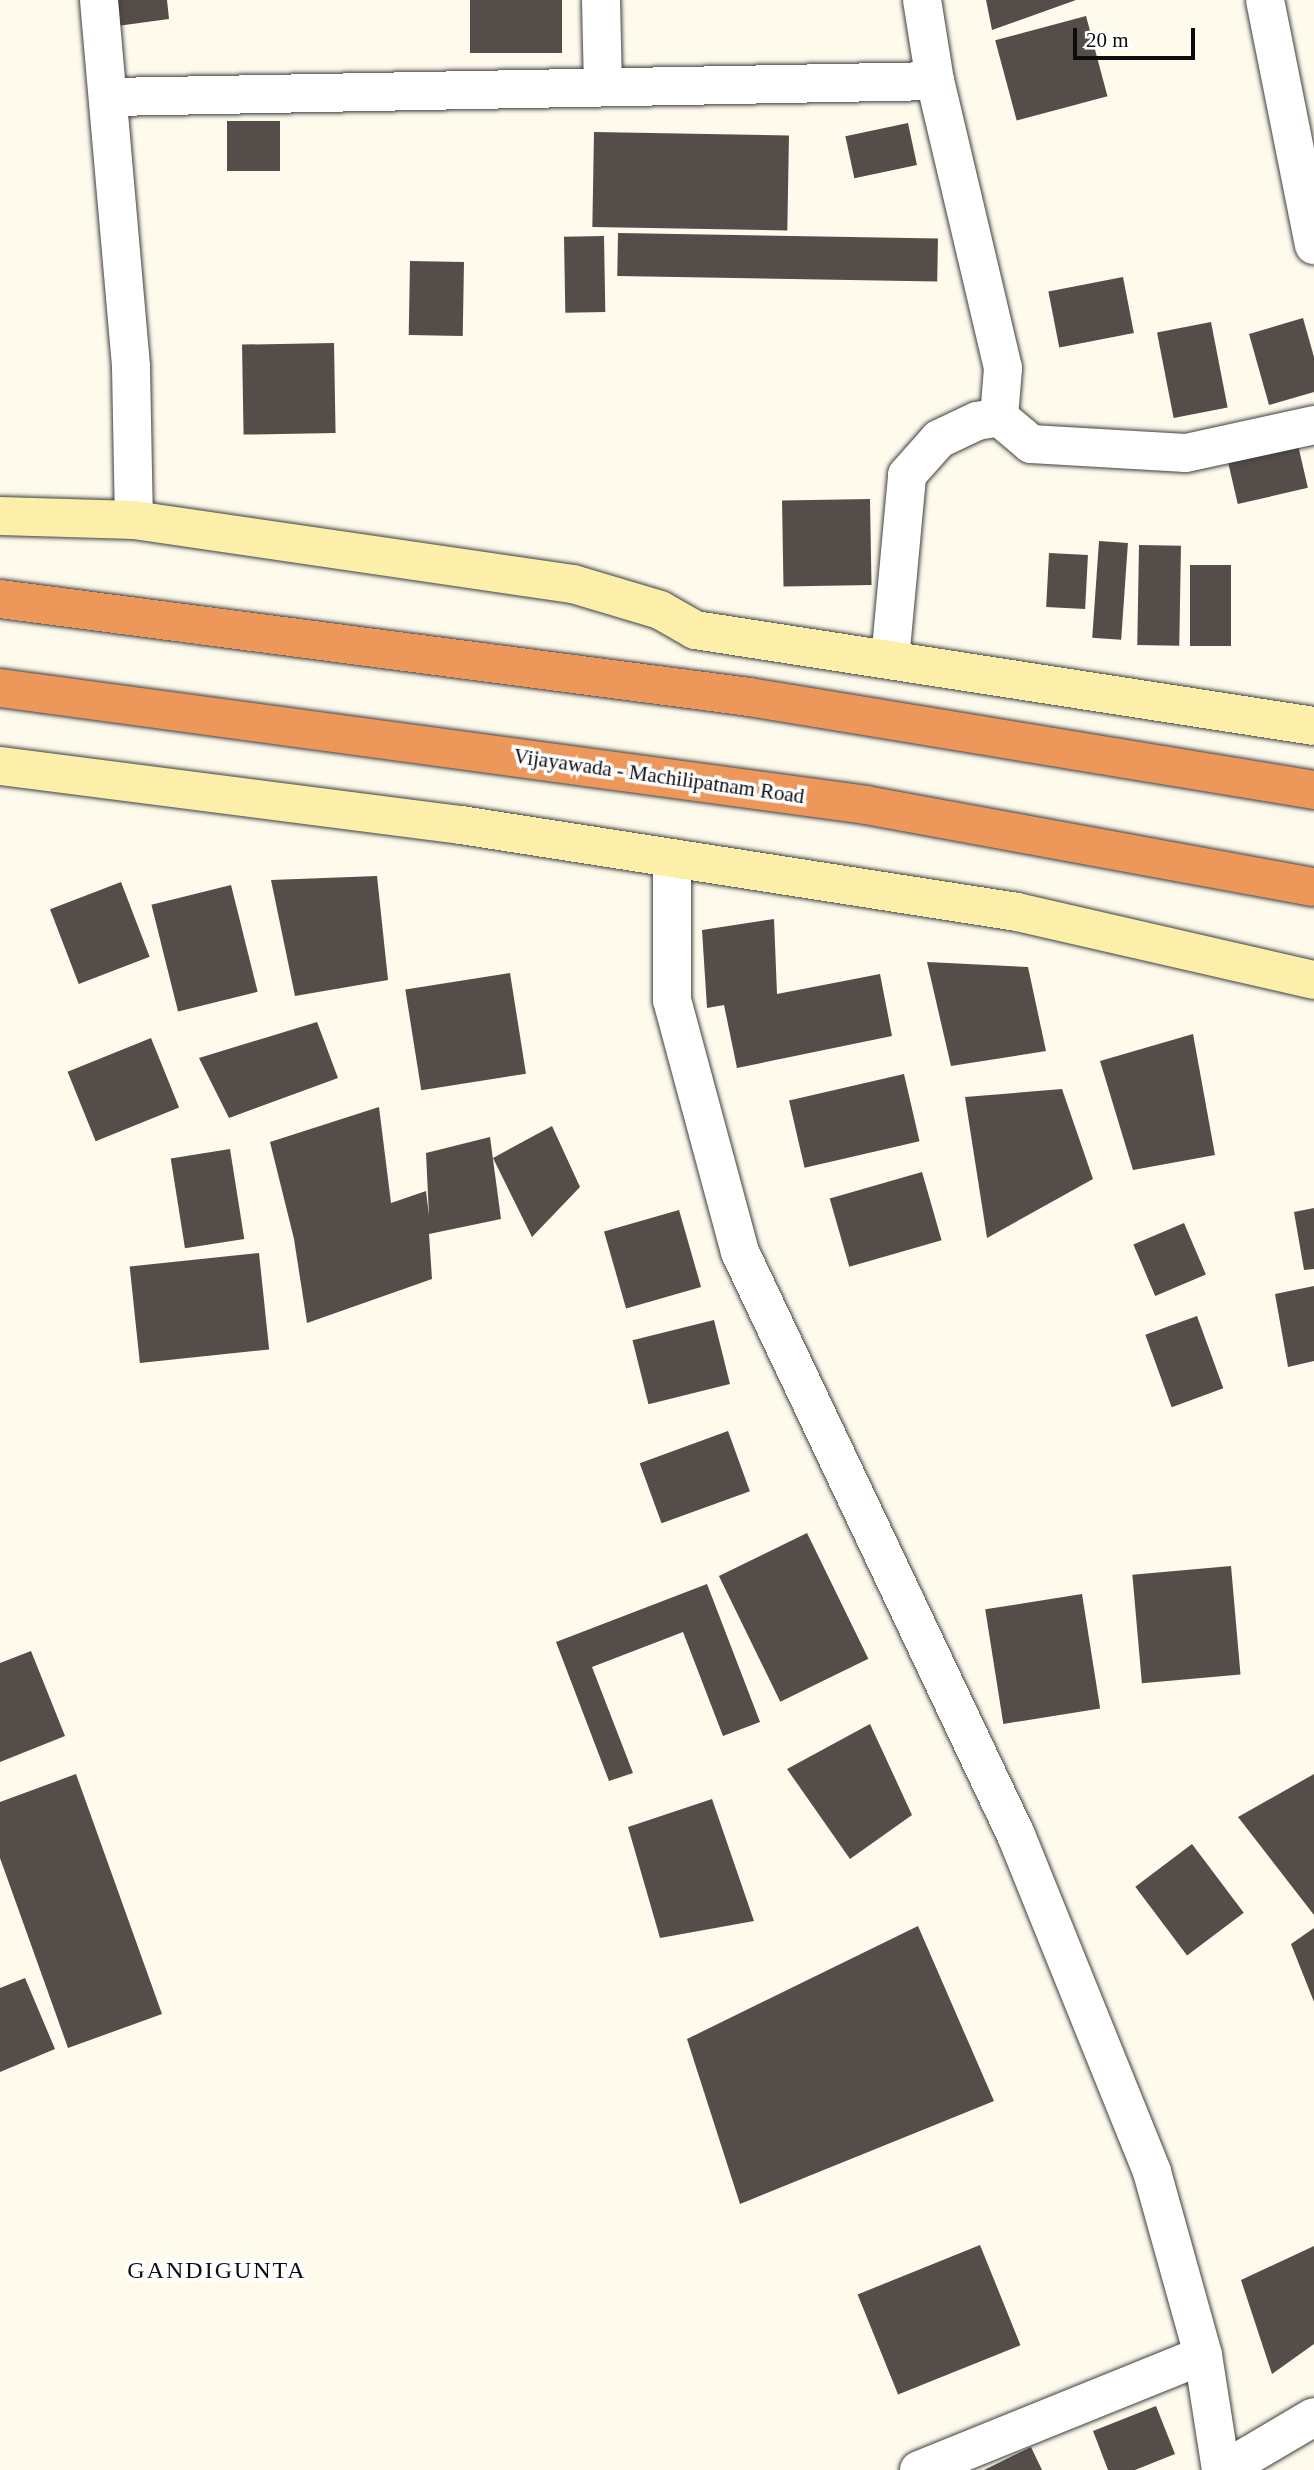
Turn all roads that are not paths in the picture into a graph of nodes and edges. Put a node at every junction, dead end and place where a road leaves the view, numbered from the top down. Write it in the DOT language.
graph roads {
  1 [pos="99,0"];
  2 [pos="601,0"];
  3 [pos="922,0"];
  4 [pos="1265,0"];
  5 [pos="935,81"];
  6 [pos="603,87"];
  7 [pos="111,97"];
  8 [pos="1314,245"];
  9 [pos="999,417"];
  10 [pos="1314,425"];
  11 [pos="0,516"];
  12 [pos="134,520"];
  13 [pos="0,599"];
  14 [pos="890,660"];
  15 [pos="0,688"];
  16 [pos="1314,726"];
  17 [pos="0,765"];
  18 [pos="1314,790"];
  19 [pos="672,858"];
  20 [pos="1314,887"];
  21 [pos="1314,980"];
  22 [pos="1203,2355"];
  23 [pos="1314,2417"];
  24 [pos="919,2470"];
  25 [pos="1223,2470"];
  1 -- 7 [label="street"];
  2 -- 6 [label="street"];
  3 -- 5 [label="street"];
  4 -- 8 [label="street"];
  5 -- 6 [label="street"];
  5 -- 9 [label="street"];
  6 -- 7 [label="street"];
  7 -- 12 [label="street"];
  9 -- 10 [label="street"];
  9 -- 14 [label="street"];
  11 -- 12 [label="street"];
  12 -- 14 [label="street"];
  13 -- 18 [label="highway"];
  14 -- 16 [label="street"];
  15 -- 20 [label="highway, Vijayawada - Machilipatnam Road"];
  17 -- 19 [label="street"];
  19 -- 21 [label="street"];
  19 -- 22 [label="street"];
  22 -- 24 [label="street"];
  22 -- 25 [label="street"];
  23 -- 25 [label="street"];
}
